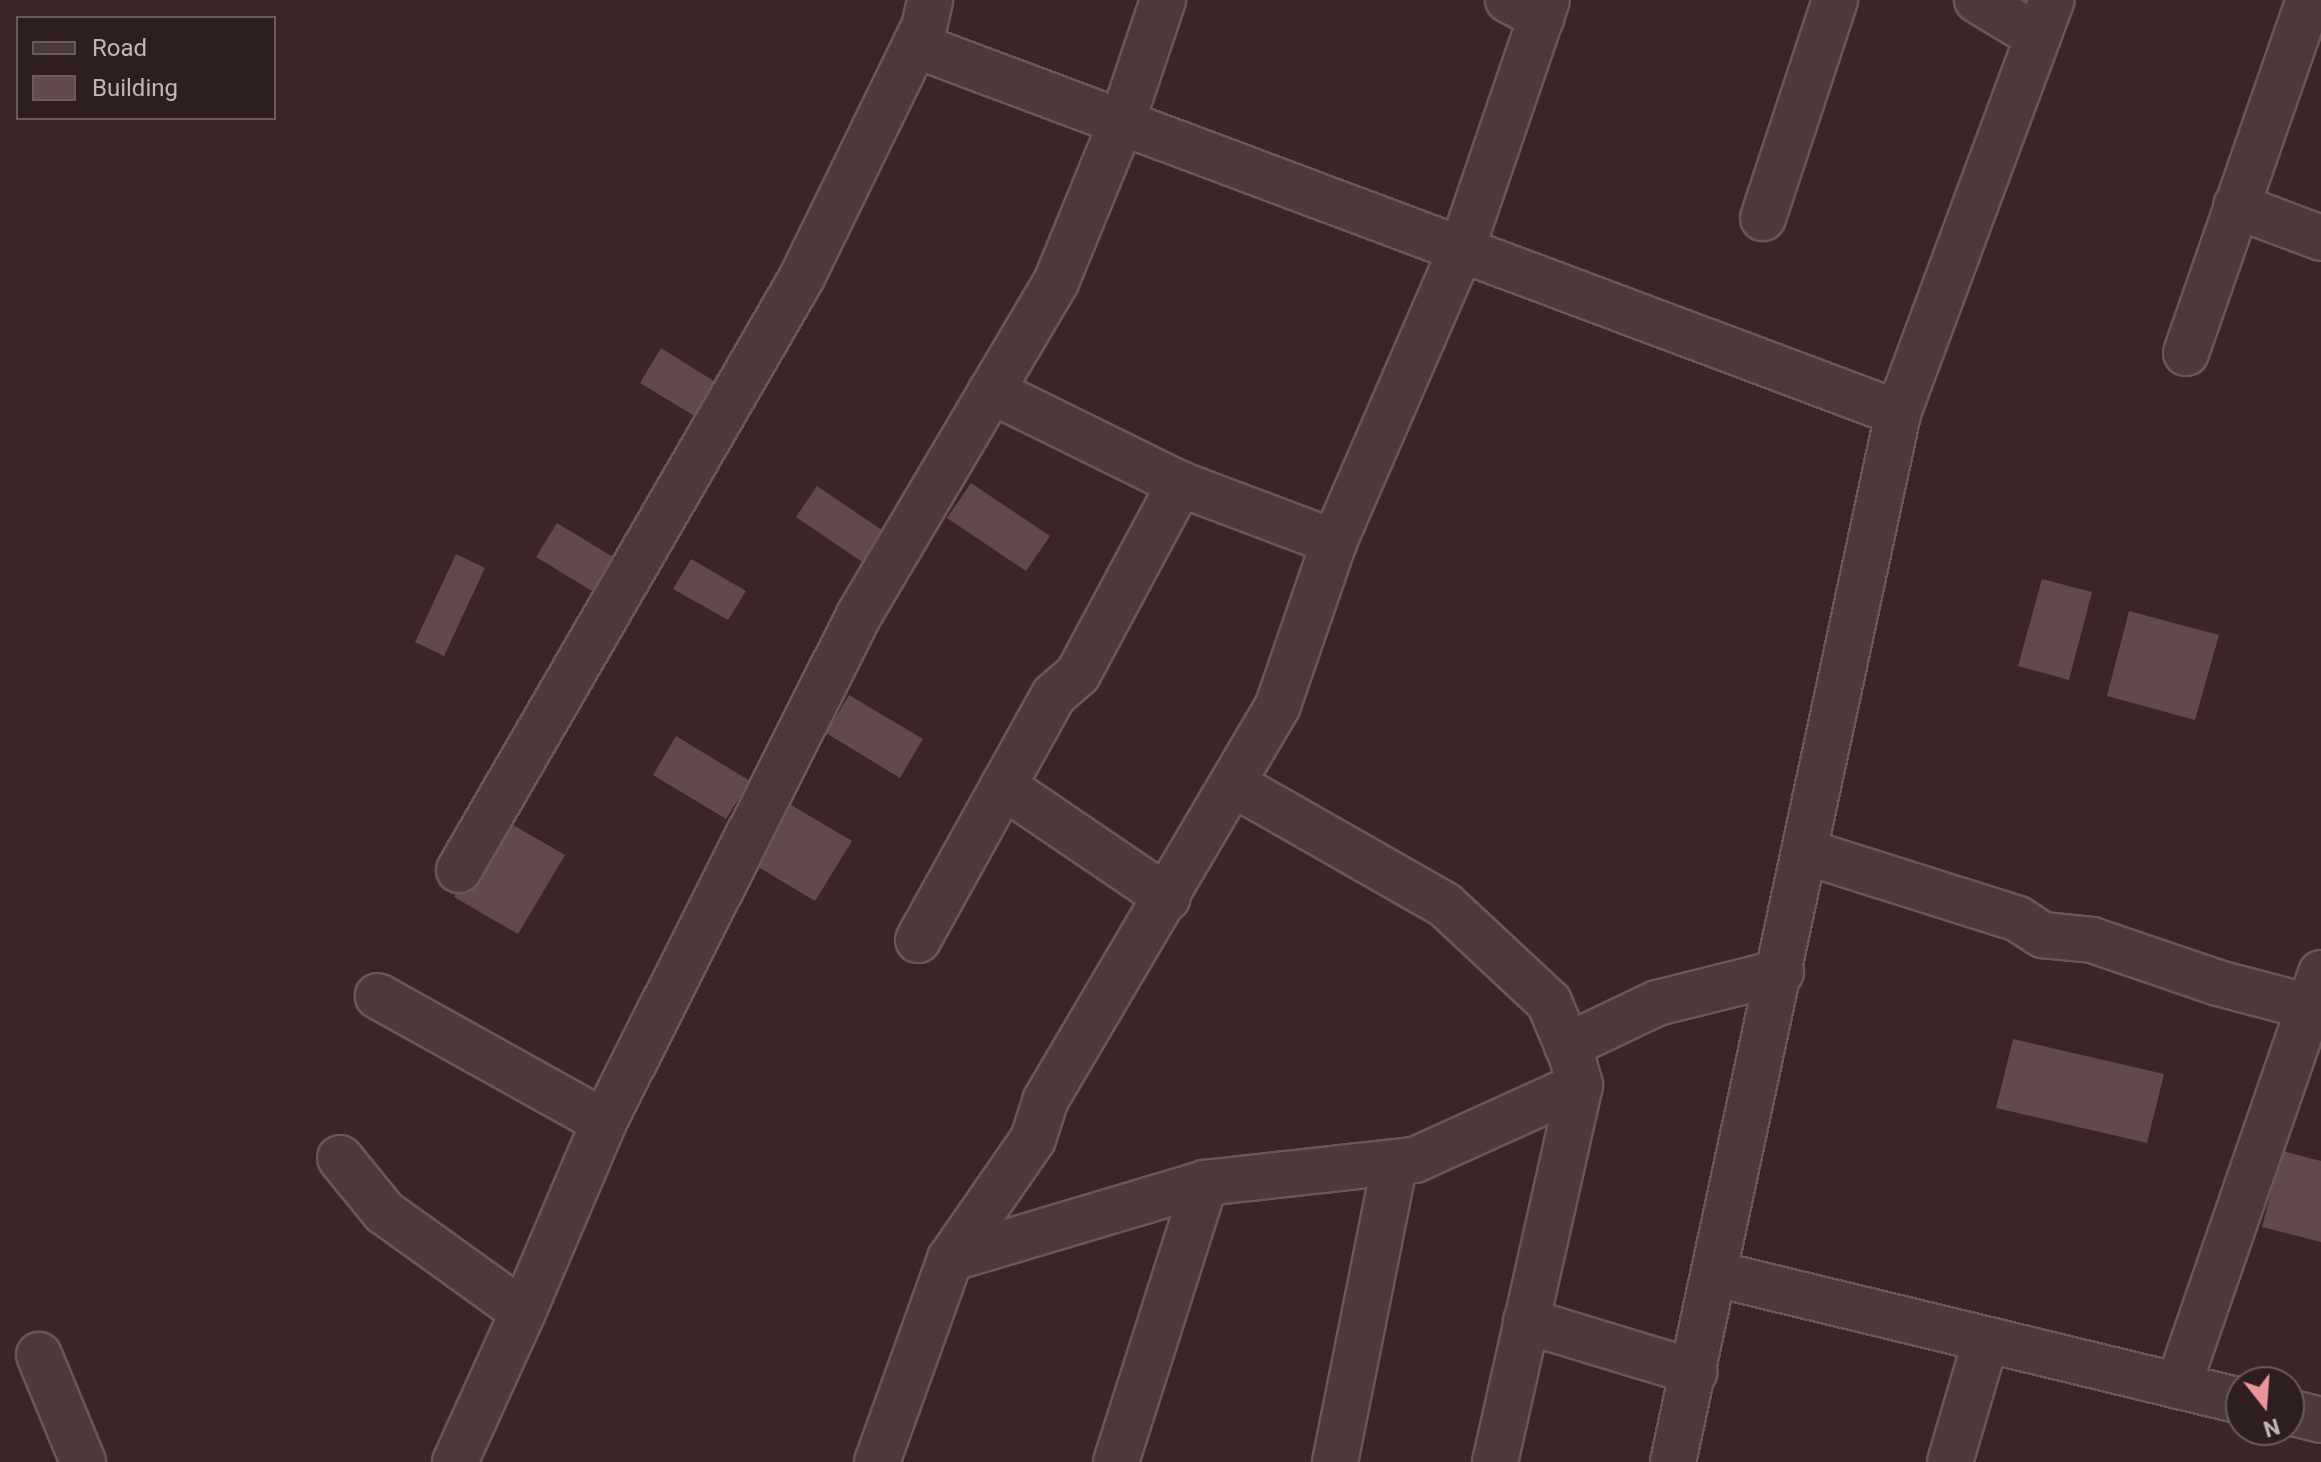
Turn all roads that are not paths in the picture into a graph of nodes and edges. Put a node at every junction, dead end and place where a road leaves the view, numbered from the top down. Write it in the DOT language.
graph roads {
  1 [pos="930,0"];
  2 [pos="1163,0"];
  3 [pos="1835,0"];
  4 [pos="1977,0"];
  5 [pos="2309,0"];
  6 [pos="1532,6"];
  7 [pos="2045,19"];
  8 [pos="915,45"];
  9 [pos="1123,119"];
  10 [pos="2236,206"];
  11 [pos="1763,218"];
  12 [pos="2321,238"];
  13 [pos="1462,248"];
  14 [pos="2186,353"];
  15 [pos="991,391"];
  16 [pos="1898,413"];
  17 [pos="1180,484"];
  18 [pos="1334,542"];
  19 [pos="1233,784"];
  20 [pos="1003,786"];
  21 [pos="1806,852"];
  22 [pos="459,870"];
  23 [pos="1168,898"];
  24 [pos="918,940"];
  25 [pos="1781,972"];
  26 [pos="378,996"];
  27 [pos="2317,998"];
  28 [pos="1574,1065"];
  29 [pos="604,1122"];
  30 [pos="340,1158"];
  31 [pos="1395,1163"];
  32 [pos="1205,1183"];
  33 [pos="950,1259"];
  34 [pos="1716,1274"];
  35 [pos="523,1312"];
  36 [pos="1526,1321"];
  37 [pos="1986,1340"];
  38 [pos="39,1355"];
  39 [pos="1694,1372"];
  40 [pos="2178,1386"];
  41 [pos="2225,1397"];
  42 [pos="83,1462"];
  43 [pos="455,1462"];
  44 [pos="877,1462"];
  45 [pos="1116,1462"];
  46 [pos="1335,1462"];
  47 [pos="1495,1462"];
  48 [pos="1673,1462"];
  49 [pos="1950,1462"];
  1 -- 8 [label="street"];
  2 -- 9 [label="street"];
  3 -- 11 [label="street"];
  4 -- 7 [label="street"];
  5 -- 10 [label="street"];
  6 -- 13 [label="street"];
  7 -- 16 [label="street"];
  8 -- 9 [label="street"];
  8 -- 22 [label="street"];
  9 -- 13 [label="street"];
  9 -- 15 [label="street"];
  10 -- 12 [label="street"];
  10 -- 14 [label="street"];
  13 -- 16 [label="street"];
  13 -- 18 [label="street"];
  15 -- 17 [label="street"];
  15 -- 29 [label="street"];
  16 -- 21 [label="street"];
  17 -- 18 [label="street"];
  17 -- 20 [label="street"];
  18 -- 19 [label="street"];
  19 -- 23 [label="street"];
  19 -- 28 [label="street"];
  20 -- 23 [label="street"];
  20 -- 24 [label="street"];
  21 -- 25 [label="street"];
  21 -- 27 [label="street"];
  23 -- 33 [label="street"];
  25 -- 28 [label="street"];
  25 -- 34 [label="street"];
  26 -- 29 [label="street"];
  27 -- 40 [label="street"];
  28 -- 31 [label="street"];
  28 -- 36 [label="street"];
  29 -- 35 [label="street"];
  30 -- 35 [label="street"];
  31 -- 32 [label="street"];
  31 -- 46 [label="street"];
  32 -- 33 [label="street"];
  32 -- 45 [label="street"];
  33 -- 44 [label="street"];
  34 -- 37 [label="street"];
  34 -- 39 [label="street"];
  35 -- 43 [label="street"];
  36 -- 39 [label="street"];
  36 -- 47 [label="street"];
  37 -- 40 [label="street"];
  37 -- 49 [label="street"];
  38 -- 42 [label="street"];
  39 -- 48 [label="street"];
  40 -- 41 [label="street"];
}
